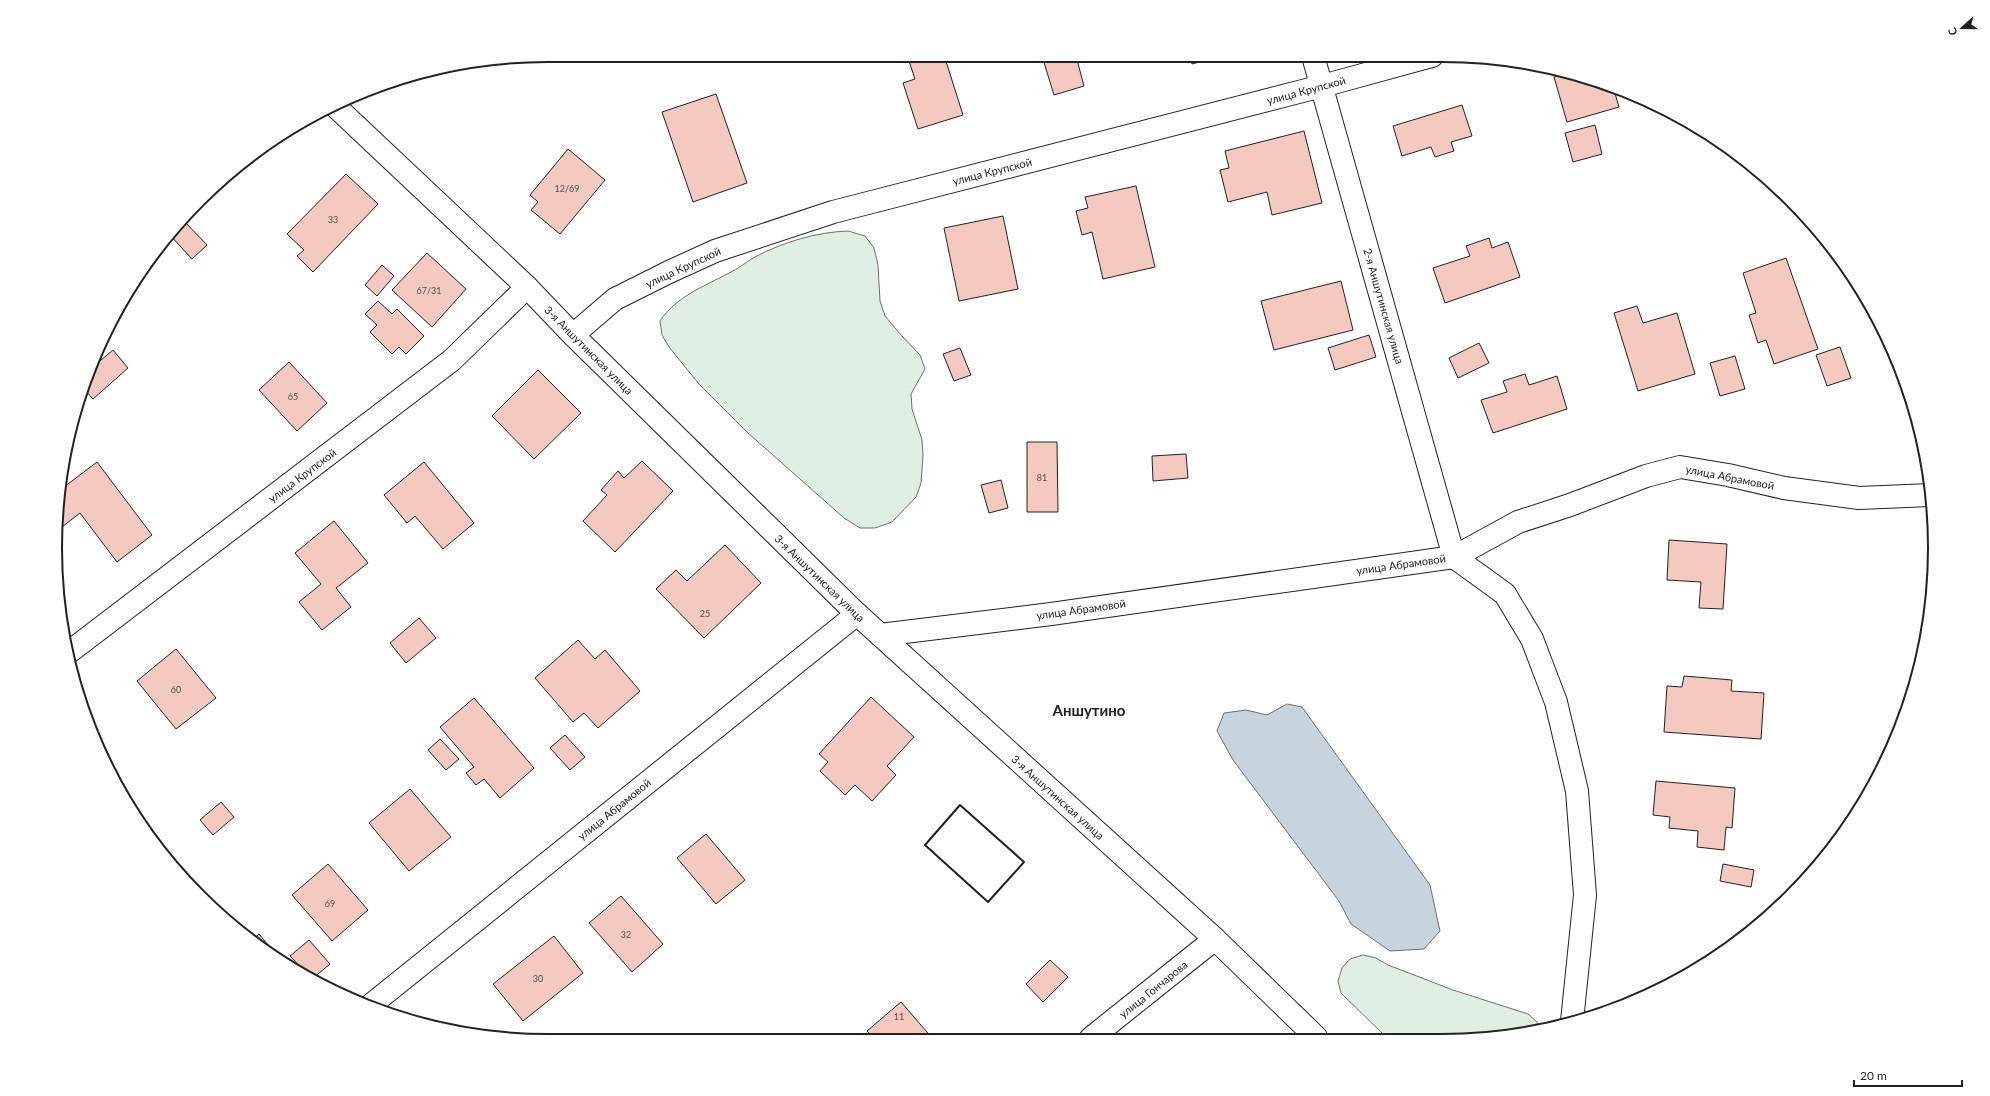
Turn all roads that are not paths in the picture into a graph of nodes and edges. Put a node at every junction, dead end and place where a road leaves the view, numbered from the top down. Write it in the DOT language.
graph roads {
  1 [pos="1315,62"];
  2 [pos="1410,62"];
  3 [pos="1322,86"];
  4 [pos="339,109"];
  5 [pos="526,287"];
  6 [pos="573,335"];
  7 [pos="1925,495"];
  8 [pos="1454,557"];
  9 [pos="857,614"];
  10 [pos="880,635"];
  11 [pos="73,649"];
  12 [pos="1215,940"];
  13 [pos="375,1002"];
  14 [pos="1573,1016"];
  15 [pos="1096,1034"];
  16 [pos="1313,1034"];
  1 -- 3 [label="street, 2-я Аншутинская улица"];
  2 -- 3 [label="street, улица Крупской"];
  3 -- 6 [label="street, улица Крупской"];
  3 -- 8 [label="street, 2-я Аншутинская улица"];
  4 -- 5 [label="street, 3-я Аншутинская улица"];
  5 -- 6 [label="street, 3-я Аншутинская улица"];
  5 -- 11 [label="street, улица Крупской"];
  6 -- 9 [label="street, 3-я Аншутинская улица"];
  7 -- 8 [label="street, улица Абрамовой"];
  8 -- 10 [label="street, улица Абрамовой"];
  8 -- 14 [label="street"];
  9 -- 10 [label="street, 3-я Аншутинская улица"];
  9 -- 13 [label="street, улица Абрамовой"];
  10 -- 12 [label="street, 3-я Аншутинская улица"];
  12 -- 15 [label="street, улица Гончарова"];
  12 -- 16 [label="street, 3-я Аншутинская улица"];
}
